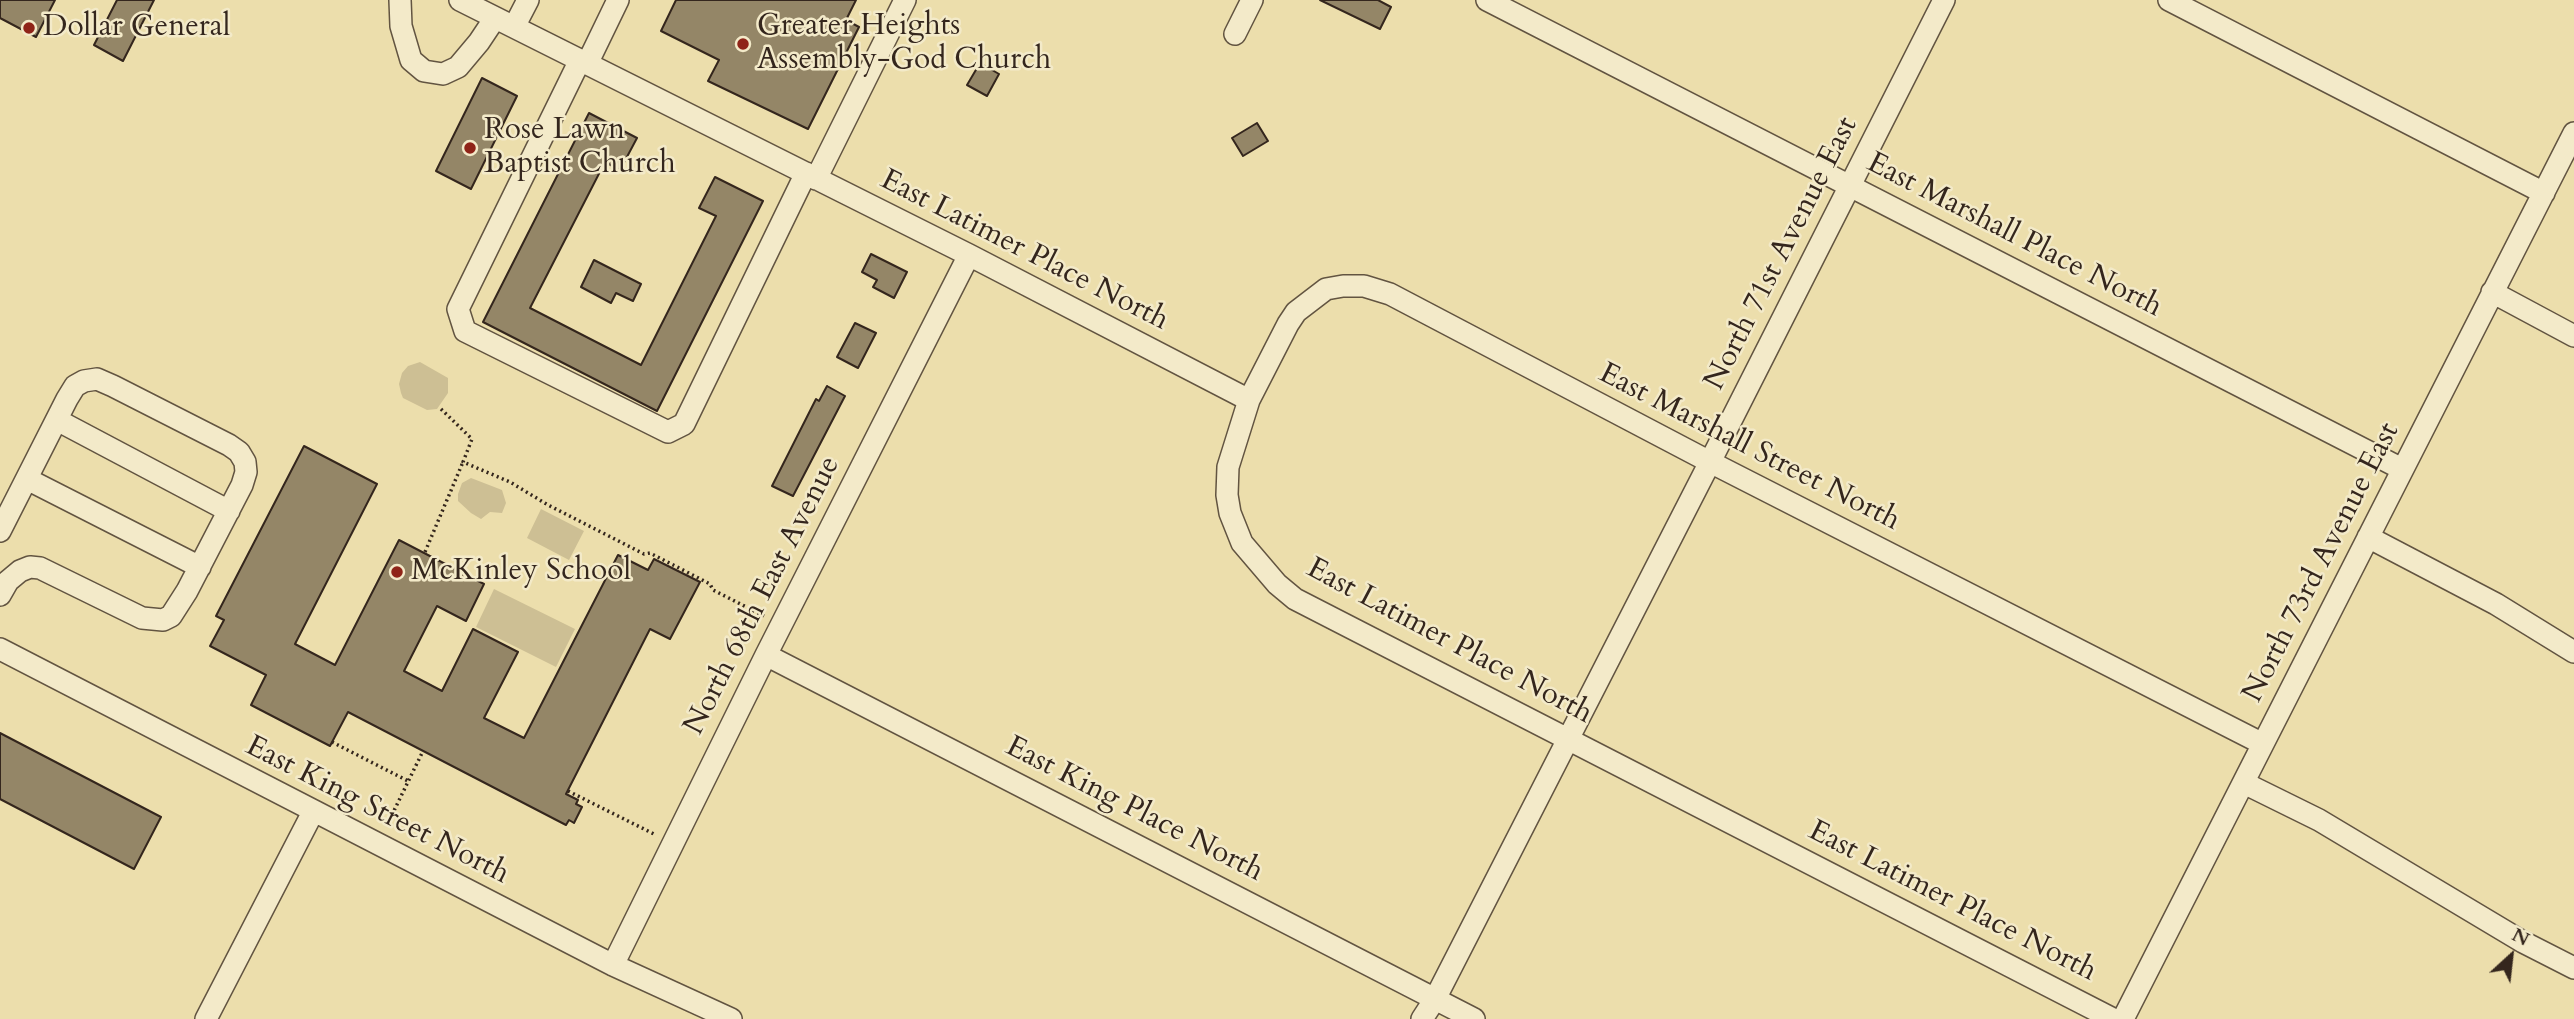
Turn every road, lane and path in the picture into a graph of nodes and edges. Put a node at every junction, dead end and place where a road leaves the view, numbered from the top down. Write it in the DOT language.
graph roads {
  1 [pos="400,0"];
  2 [pos="528,0"];
  3 [pos="618,0"];
  4 [pos="905,0"];
  5 [pos="1252,0"];
  6 [pos="1487,0"];
  7 [pos="1944,0"];
  8 [pos="2169,0"];
  9 [pos="471,2"];
  10 [pos="505,22"];
  11 [pos="1235,34"];
  12 [pos="583,62"];
  13 [pos="2574,133"];
  14 [pos="811,176"];
  15 [pos="1850,185"];
  16 [pos="2544,193"];
  17 [pos="969,255"];
  18 [pos="2491,292"];
  19 [pos="2574,336"];
  20 [pos="1250,400"];
  21 [pos="441,408"];
  22 [pos="57,421"];
  23 [pos="463,462"];
  24 [pos="1710,462"];
  25 [pos="2402,469"];
  26 [pos="27,479"];
  27 [pos="229,511"];
  28 [pos="0,531"];
  29 [pos="2368,537"];
  30 [pos="425,552"];
  31 [pos="200,567"];
  32 [pos="0,595"];
  33 [pos="782,624"];
  34 [pos="0,649"];
  35 [pos="2574,652"];
  36 [pos="766,655"];
  37 [pos="1568,740"];
  38 [pos="332,742"];
  39 [pos="2263,744"];
  40 [pos="423,751"];
  41 [pos="409,782"];
  42 [pos="2244,783"];
  43 [pos="568,791"];
  44 [pos="313,811"];
  45 [pos="377,844"];
  46 [pos="672,844"];
  47 [pos="613,965"];
  48 [pos="2574,968"];
  49 [pos="1435,999"];
  50 [pos="206,1019"];
  51 [pos="731,1019"];
  52 [pos="1422,1019"];
  53 [pos="1474,1019"];
  54 [pos="2113,1019"];
  55 [pos="2123,1019"];
  1 -- 10 [label="street"];
  2 -- 10 [label="street"];
  3 -- 12 [label="street"];
  4 -- 14 [label="street"];
  5 -- 11 [label="street"];
  6 -- 15 [label="street, East Marshall Place North"];
  7 -- 15 [label="street, North 71st Avenue East"];
  8 -- 16 [label="street"];
  9 -- 10 [label="street, East Latimer Place North"];
  10 -- 12 [label="street, East Latimer Place North"];
  12 -- 14 [label="street, East Latimer Place North"];
  12 -- 14 [label="street"];
  13 -- 16 [label="street, North 73rd Avenue East"];
  14 -- 17 [label="street, East Latimer Place North"];
  15 -- 24 [label="street, North 71st Avenue East"];
  15 -- 25 [label="street, East Marshall Place North"];
  16 -- 18 [label="street, North 73rd Avenue East"];
  17 -- 20 [label="street, East Latimer Place North"];
  17 -- 33 [label="street, North 68th East Avenue"];
  18 -- 19 [label="street"];
  18 -- 25 [label="street, North 73rd Avenue East"];
  20 -- 24 [label="street, East Marshall Street North"];
  20 -- 37 [label="street, East Latimer Place North"];
  21 -- 23 [label="path"];
  22 -- 26 [label="street"];
  22 -- 27 [label="street"];
  22 -- 27 [label="street"];
  23 -- 30 [label="path"];
  23 -- 33 [label="path"];
  24 -- 37 [label="street, North 71st Avenue East"];
  24 -- 39 [label="street, East Marshall Street North"];
  25 -- 29 [label="street, North 73rd Avenue East"];
  26 -- 28 [label="street"];
  26 -- 31 [label="street"];
  27 -- 31 [label="street"];
  29 -- 35 [label="street"];
  29 -- 39 [label="street, North 73rd Avenue East"];
  31 -- 32 [label="street"];
  33 -- 36 [label="street, North 68th East Avenue"];
  34 -- 44 [label="street, East King Street North"];
  36 -- 46 [label="street, North 68th East Avenue"];
  36 -- 49 [label="street, East King Place North"];
  37 -- 49 [label="street, North 71st Avenue East"];
  37 -- 54 [label="street, East Latimer Place North"];
  38 -- 41 [label="path"];
  39 -- 42 [label="street, North 73rd Avenue East"];
  40 -- 41 [label="path"];
  41 -- 45 [label="path"];
  42 -- 48 [label="street"];
  42 -- 55 [label="street, North 73rd Avenue East"];
  43 -- 46 [label="path"];
  44 -- 45 [label="street, East King Street North"];
  44 -- 50 [label="street"];
  45 -- 47 [label="street, East King Street North"];
  46 -- 47 [label="street, North 68th East Avenue"];
  47 -- 51 [label="street, East King Street North"];
  49 -- 52 [label="street, North 71st Avenue East"];
  49 -- 53 [label="street, East King Place North"];
}
